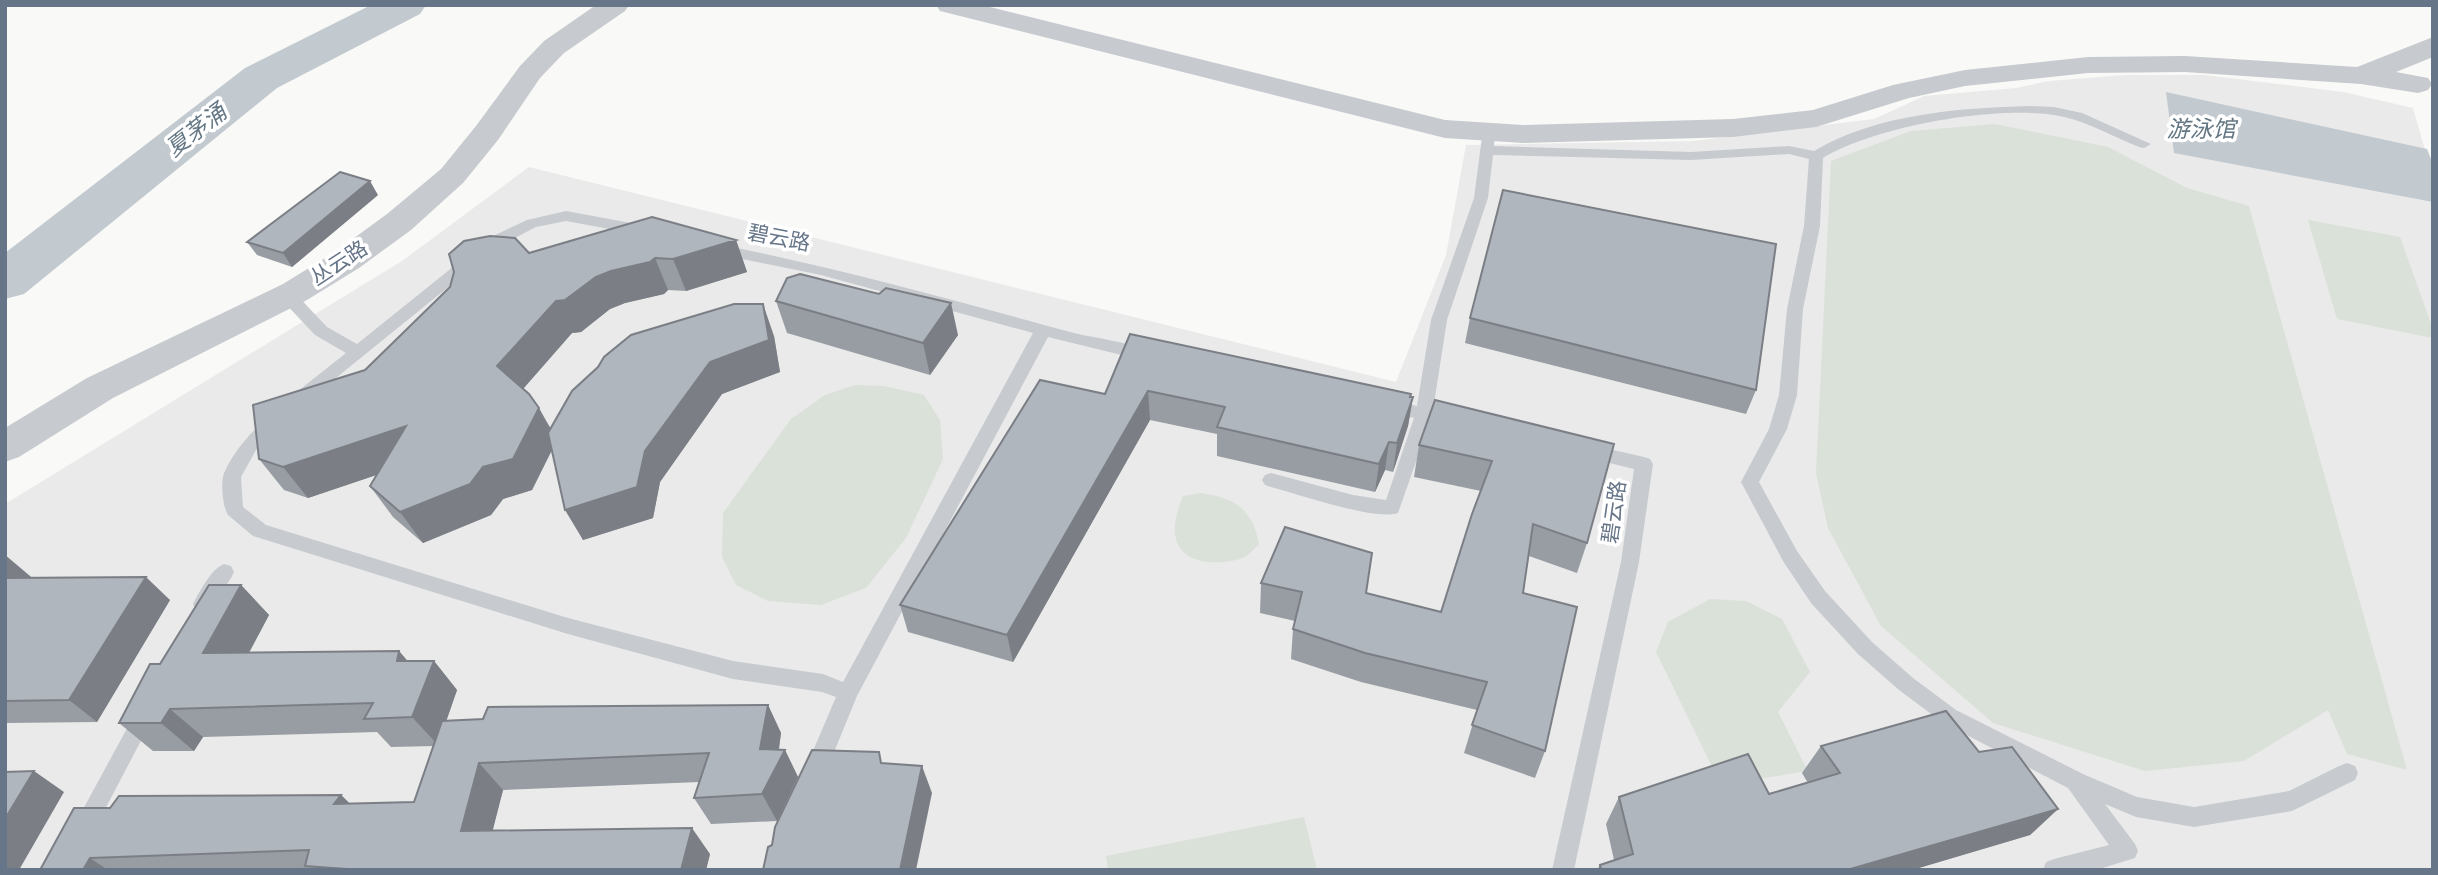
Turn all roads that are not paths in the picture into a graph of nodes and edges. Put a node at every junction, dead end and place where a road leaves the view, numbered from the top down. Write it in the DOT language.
graph roads {
  1 [pos="615,5"];
  2 [pos="949,5"];
  3 [pos="2433,45"];
  4 [pos="2361,76"];
  5 [pos="2418,84"];
  6 [pos="1488,141"];
  7 [pos="2144,144"];
  8 [pos="1816,156"];
  9 [pos="661,235"];
  10 [pos="701,245"];
  11 [pos="438,290"];
  12 [pos="287,295"];
  13 [pos="442,312"];
  14 [pos="1044,330"];
  15 [pos="359,353"];
  16 [pos="1163,358"];
  17 [pos="326,403"];
  18 [pos="1373,403"];
  19 [pos="292,405"];
  20 [pos="1424,414"];
  21 [pos="1462,423"];
  22 [pos="5,447"];
  23 [pos="1576,449"];
  24 [pos="1270,480"];
  25 [pos="224,572"];
  26 [pos="191,623"];
  27 [pos="848,693"];
  28 [pos="151,703"];
  29 [pos="2347,773"];
  30 [pos="2075,781"];
  31 [pos="804,794"];
  32 [pos="61,870"];
  33 [pos="1563,870"];
  34 [pos="2054,870"];
  1 -- 12 [label="street, 丛云路"];
  2 -- 6 [label="street"];
  3 -- 4 [label="street"];
  4 -- 5 [label="street"];
  4 -- 6 [label="street"];
  6 -- 8 [label="lane"];
  6 -- 20 [label="lane"];
  7 -- 8 [label="lane"];
  8 -- 30 [label="lane"];
  9 -- 11 [label="lane"];
  10 -- 14 [label="lane, 碧云路"];
  11 -- 13 [label="lane"];
  11 -- 15 [label="lane"];
  12 -- 15 [label="lane"];
  12 -- 22 [label="street, 丛云路"];
  14 -- 16 [label="lane, 碧云路"];
  14 -- 27 [label="lane"];
  15 -- 19 [label="lane"];
  17 -- 19 [label="lane"];
  18 -- 20 [label="lane"];
  19 -- 27 [label="lane"];
  20 -- 21 [label="lane"];
  20 -- 24 [label="lane"];
  23 -- 33 [label="lane, 碧云路"];
  25 -- 26 [label="lane"];
  27 -- 31 [label="lane"];
  28 -- 32 [label="lane"];
  29 -- 30 [label="lane"];
  30 -- 34 [label="lane"];
}
